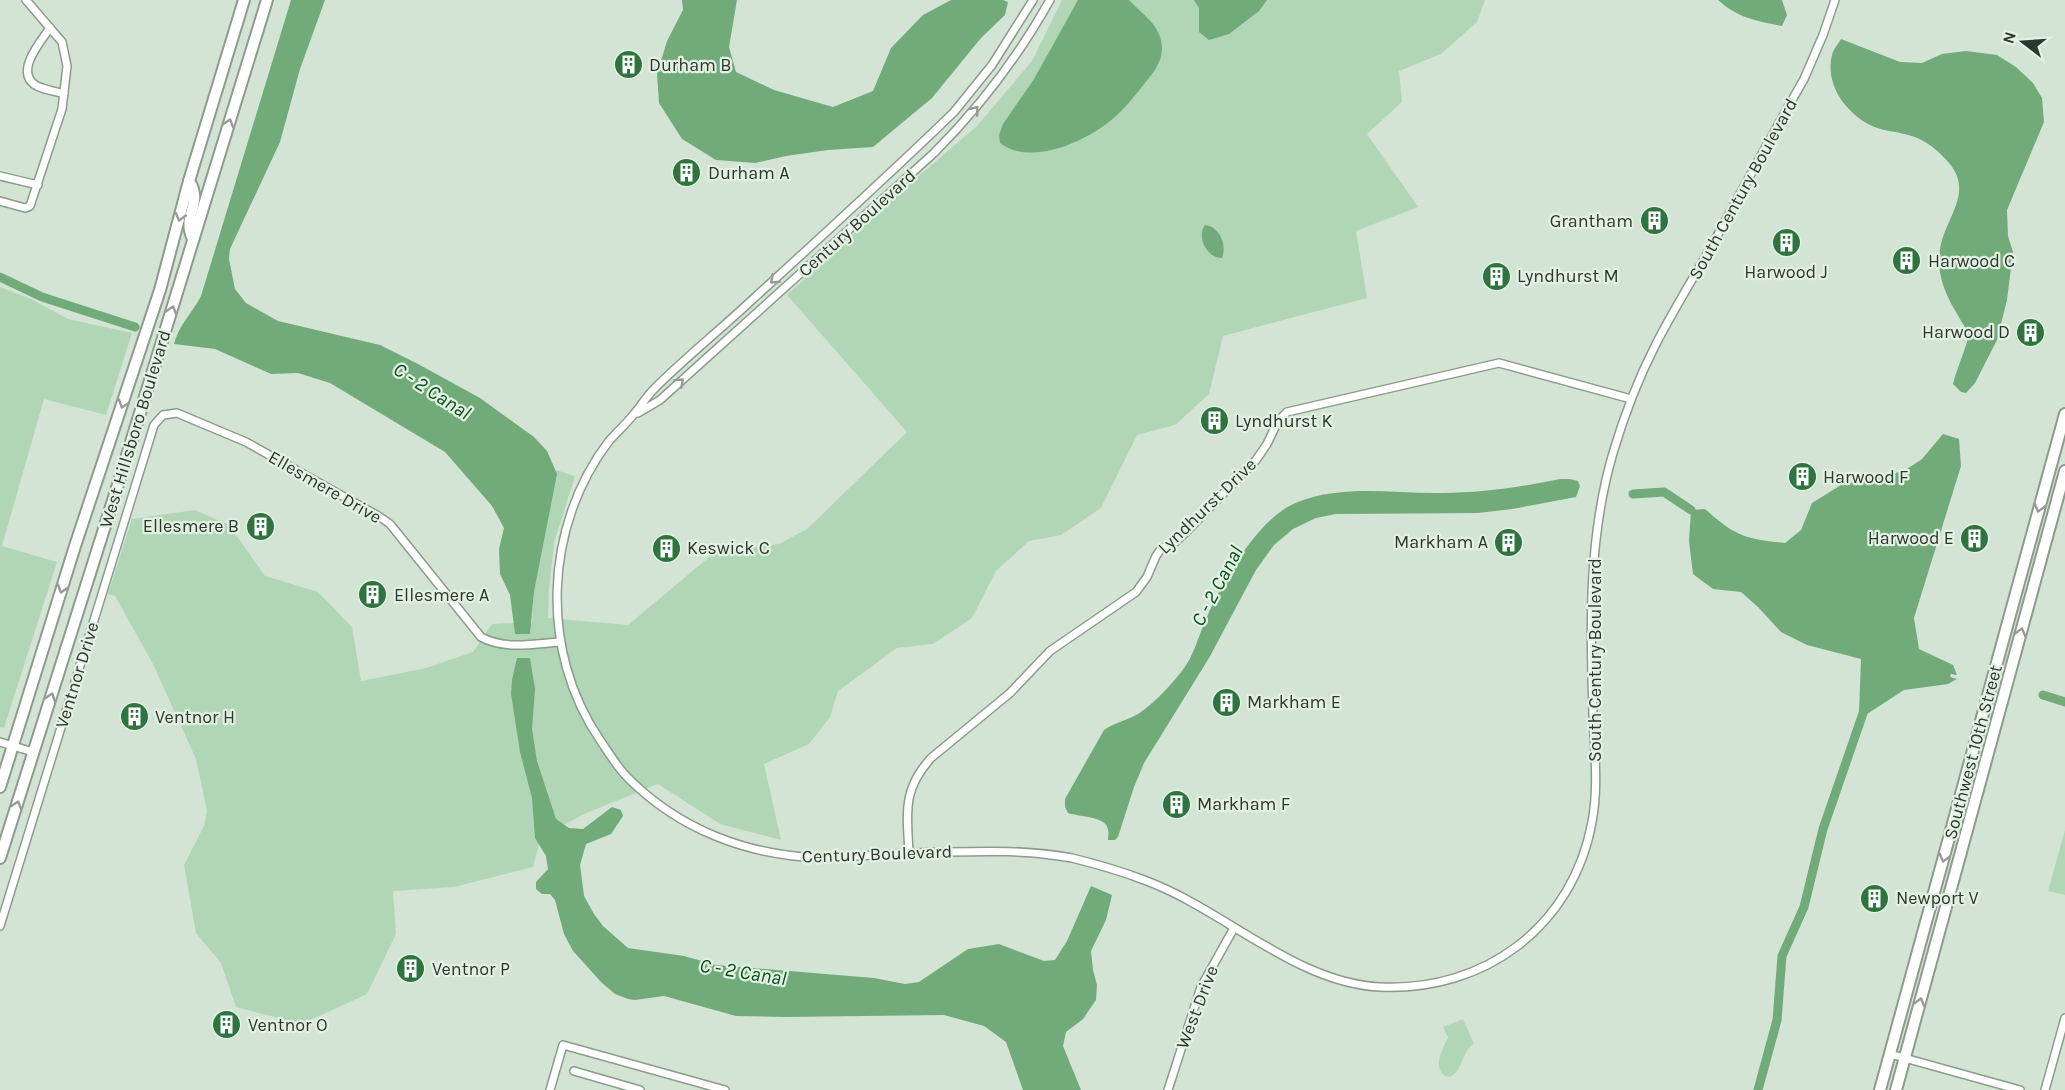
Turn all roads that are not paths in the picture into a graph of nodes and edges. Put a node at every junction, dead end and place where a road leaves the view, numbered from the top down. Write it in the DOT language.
graph roads {
  1 [pos="26,0"];
  2 [pos="244,0"];
  3 [pos="267,0"];
  4 [pos="1033,0"];
  5 [pos="1050,0"];
  6 [pos="1835,0"];
  7 [pos="50,28"];
  8 [pos="64,94"];
  9 [pos="0,176"];
  10 [pos="189,181"];
  11 [pos="38,185"];
  12 [pos="0,201"];
  13 [pos="193,239"];
  14 [pos="1631,399"];
  15 [pos="2065,414"];
  16 [pos="633,416"];
  17 [pos="154,425"];
  18 [pos="2060,453"];
  19 [pos="2065,471"];
  20 [pos="560,642"];
  21 [pos="0,742"];
  22 [pos="13,746"];
  23 [pos="33,752"];
  24 [pos="0,787"];
  25 [pos="909,853"];
  26 [pos="0,858"];
  27 [pos="0,926"];
  28 [pos="1234,928"];
  29 [pos="1339,980"];
  30 [pos="2065,1018"];
  31 [pos="1890,1054"];
  32 [pos="1905,1059"];
  33 [pos="574,1071"];
  34 [pos="550,1090"];
  35 [pos="640,1090"];
  36 [pos="725,1090"];
  37 [pos="1167,1090"];
  38 [pos="1880,1090"];
  39 [pos="1896,1090"];
  40 [pos="2020,1090"];
  41 [pos="2045,1090"];
  1 -- 7 [label="street"];
  2 -- 10 [label="main road, West Hillsboro Boulevard"];
  13 -- 3 [label="main road, West Hillsboro Boulevard, one-way"];
  4 -- 16 [label="street, Century Boulevard, one-way"];
  16 -- 5 [label="street, Century Boulevard, one-way"];
  6 -- 14 [label="street, South Century Boulevard"];
  7 -- 8 [label="street"];
  7 -- 8 [label="street"];
  8 -- 11 [label="street"];
  9 -- 11 [label="street"];
  10 -- 13 [label="main road"];
  10 -- 22 [label="main road, West Hillsboro Boulevard, one-way"];
  11 -- 12 [label="street"];
  23 -- 13 [label="main road, West Hillsboro Boulevard, one-way"];
  14 -- 25 [label="street, Lyndhurst Drive"];
  14 -- 29 [label="street, South Century Boulevard"];
  15 -- 18 [label="main road, Southwest 10th Street"];
  16 -- 20 [label="street, Century Boulevard"];
  17 -- 20 [label="street, Ellesmere Drive"];
  17 -- 27 [label="street, Ventnor Drive"];
  18 -- 31 [label="main road, Southwest 10th Street, one-way"];
  32 -- 19 [label="main road, Southwest 10th Street, one-way"];
  20 -- 25 [label="street, Century Boulevard"];
  21 -- 22 [label="street"];
  22 -- 23 [label="street"];
  22 -- 24 [label="main road, West Hillsboro Boulevard"];
  26 -- 23 [label="main road, West Hillsboro Boulevard, one-way"];
  25 -- 28 [label="street, Century Boulevard"];
  28 -- 29 [label="street, Century Boulevard"];
  28 -- 37 [label="street, West Drive"];
  30 -- 41 [label="street"];
  31 -- 32 [label="street"];
  31 -- 38 [label="main road, Southwest 10th Street"];
  32 -- 39 [label="main road, Southwest 10th Street"];
  32 -- 40 [label="street"];
  33 -- 35 [label="street"];
  34 -- 36 [label="street"];
}
